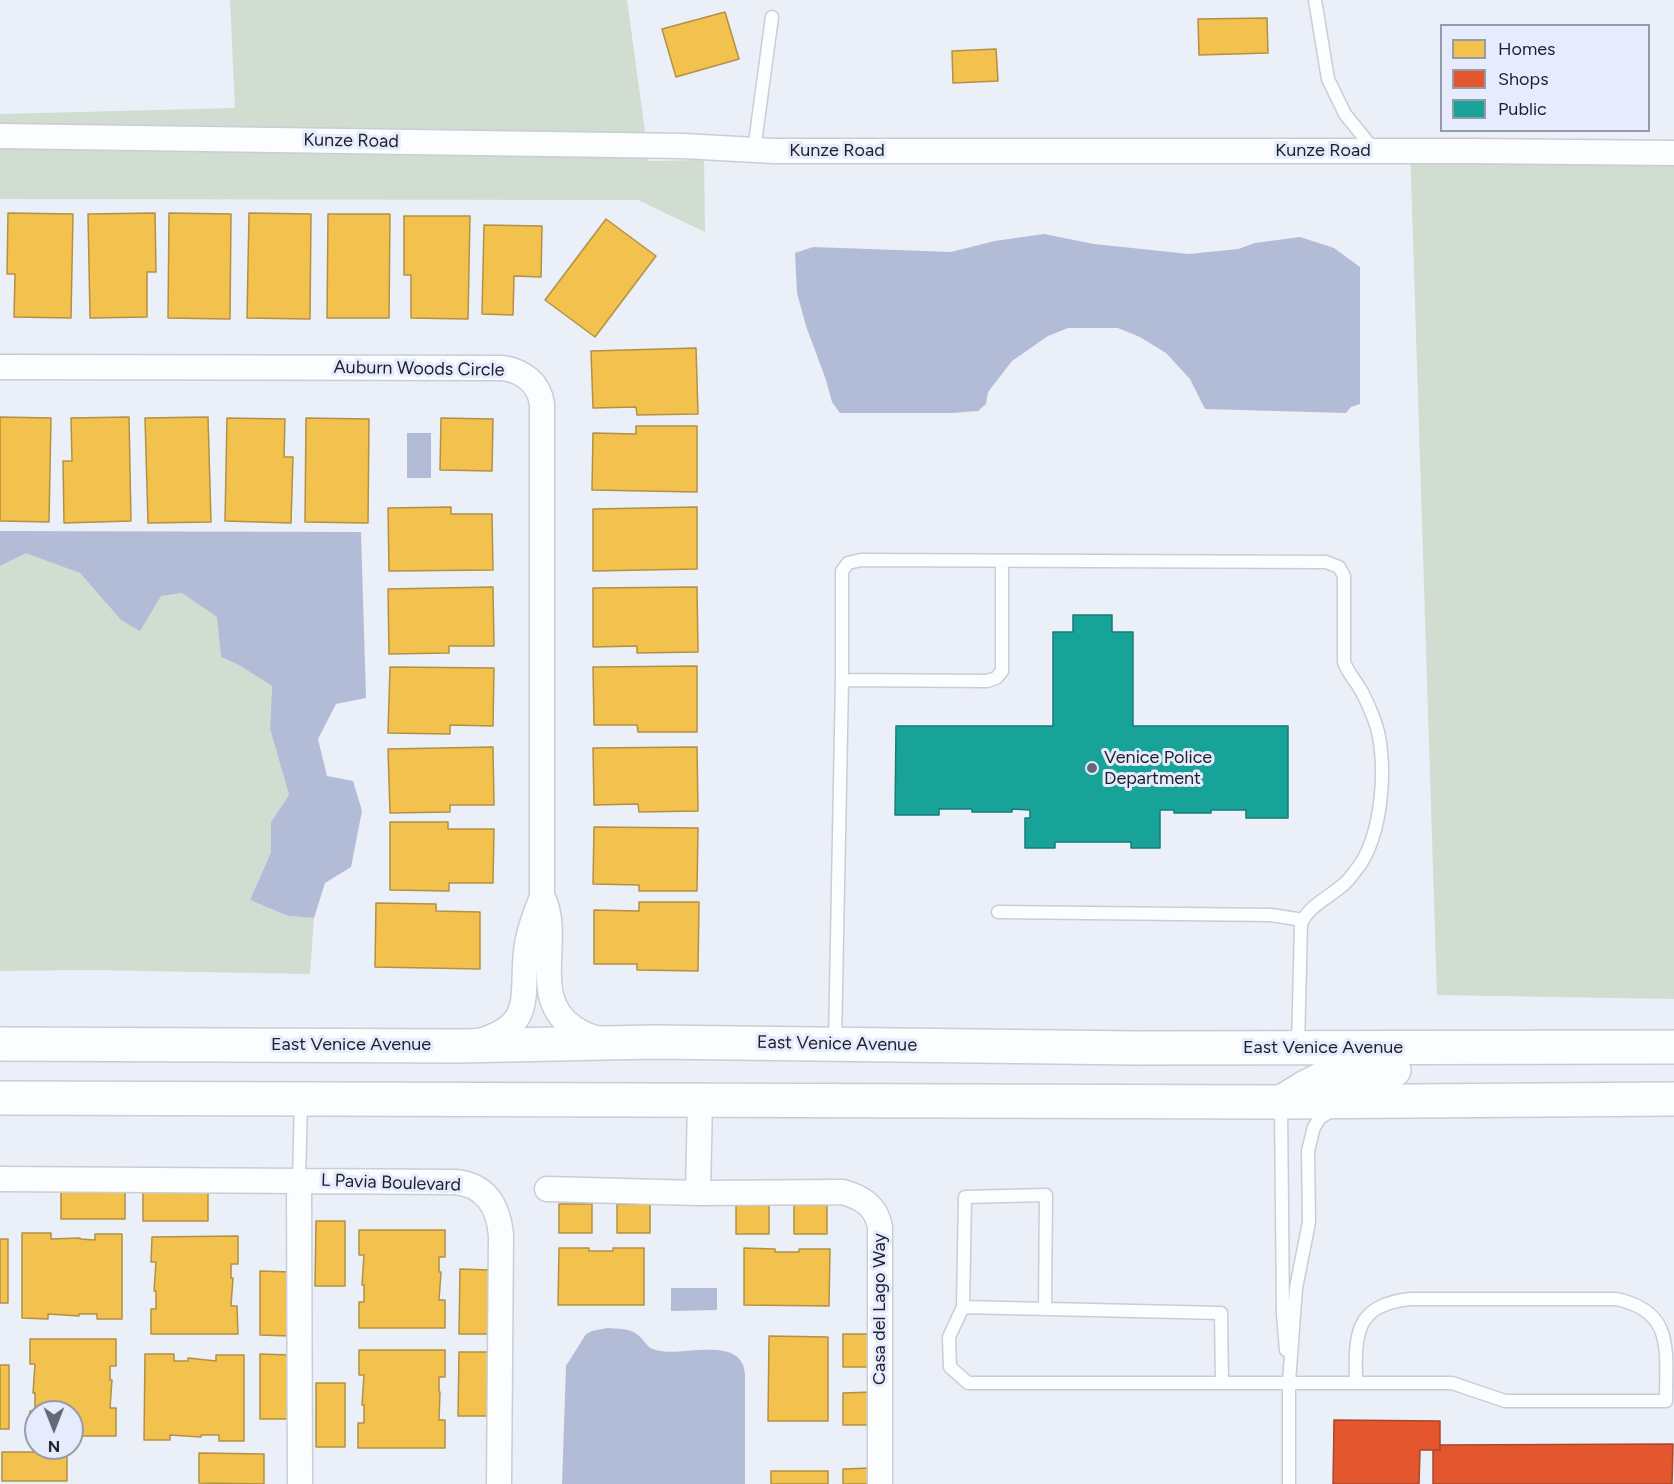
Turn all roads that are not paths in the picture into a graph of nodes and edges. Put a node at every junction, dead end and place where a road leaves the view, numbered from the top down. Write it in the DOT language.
graph roads {
  1 [pos="1315,0"];
  2 [pos="772,17"];
  3 [pos="0,136"];
  4 [pos="754,150"];
  5 [pos="1375,151"];
  6 [pos="1674,153"];
  7 [pos="0,367"];
  8 [pos="1002,562"];
  9 [pos="842,680"];
  10 [pos="542,897"];
  11 [pos="998,912"];
  12 [pos="1303,920"];
  13 [pos="654,1042"];
  14 [pos="0,1044"];
  15 [pos="835,1044"];
  16 [pos="458,1046"];
  17 [pos="1674,1047"];
  18 [pos="1298,1048"];
  19 [pos="1674,1058"];
  20 [pos="0,1098"];
  21 [pos="301,1099"];
  22 [pos="700,1100"];
  23 [pos="1674,1100"];
  24 [pos="1380,1101"];
  25 [pos="1281,1102"];
  26 [pos="0,1179"];
  27 [pos="299,1180"];
  28 [pos="546,1190"];
  29 [pos="698,1193"];
  30 [pos="963,1308"];
  31 [pos="1045,1308"];
  32 [pos="1289,1382"];
  33 [pos="1222,1383"];
  34 [pos="1356,1383"];
  35 [pos="300,1484"];
  36 [pos="499,1484"];
  37 [pos="880,1484"];
  38 [pos="1289,1484"];
  1 -- 5 [label="lane"];
  2 -- 4 [label="lane"];
  3 -- 4 [label="street, Kunze Road"];
  4 -- 5 [label="street, Kunze Road"];
  5 -- 6 [label="street, Kunze Road"];
  7 -- 10 [label="street, Auburn Woods Circle"];
  8 -- 9 [label="lane"];
  8 -- 9 [label="lane"];
  8 -- 12 [label="lane"];
  9 -- 15 [label="lane"];
  10 -- 13 [label="street, Auburn Woods Circle"];
  10 -- 16 [label="street, Auburn Woods Circle"];
  11 -- 12 [label="lane"];
  12 -- 18 [label="lane"];
  13 -- 15 [label="main road, East Venice Avenue"];
  13 -- 16 [label="main road, East Venice Avenue"];
  14 -- 16 [label="main road, East Venice Avenue"];
  15 -- 18 [label="main road, East Venice Avenue"];
  17 -- 18 [label="main road, East Venice Avenue"];
  19 -- 25 [label="main road"];
  20 -- 21 [label="main road"];
  21 -- 22 [label="main road"];
  21 -- 27 [label="lane"];
  22 -- 25 [label="main road"];
  22 -- 29 [label="street"];
  23 -- 24 [label="main road"];
  24 -- 25 [label="main road"];
  24 -- 32 [label="lane"];
  25 -- 32 [label="lane"];
  26 -- 27 [label="street, L Pavia Boulevard"];
  27 -- 35 [label="street"];
  27 -- 36 [label="street, L Pavia Boulevard"];
  28 -- 29 [label="street, Casa del Lago Way"];
  29 -- 37 [label="street, Casa del Lago Way"];
  30 -- 31 [label="lane"];
  30 -- 31 [label="lane"];
  30 -- 33 [label="lane"];
  31 -- 33 [label="lane"];
  32 -- 33 [label="lane"];
  32 -- 34 [label="lane"];
  32 -- 38 [label="lane"];
  34 -- 34 [label="lane"];
}
